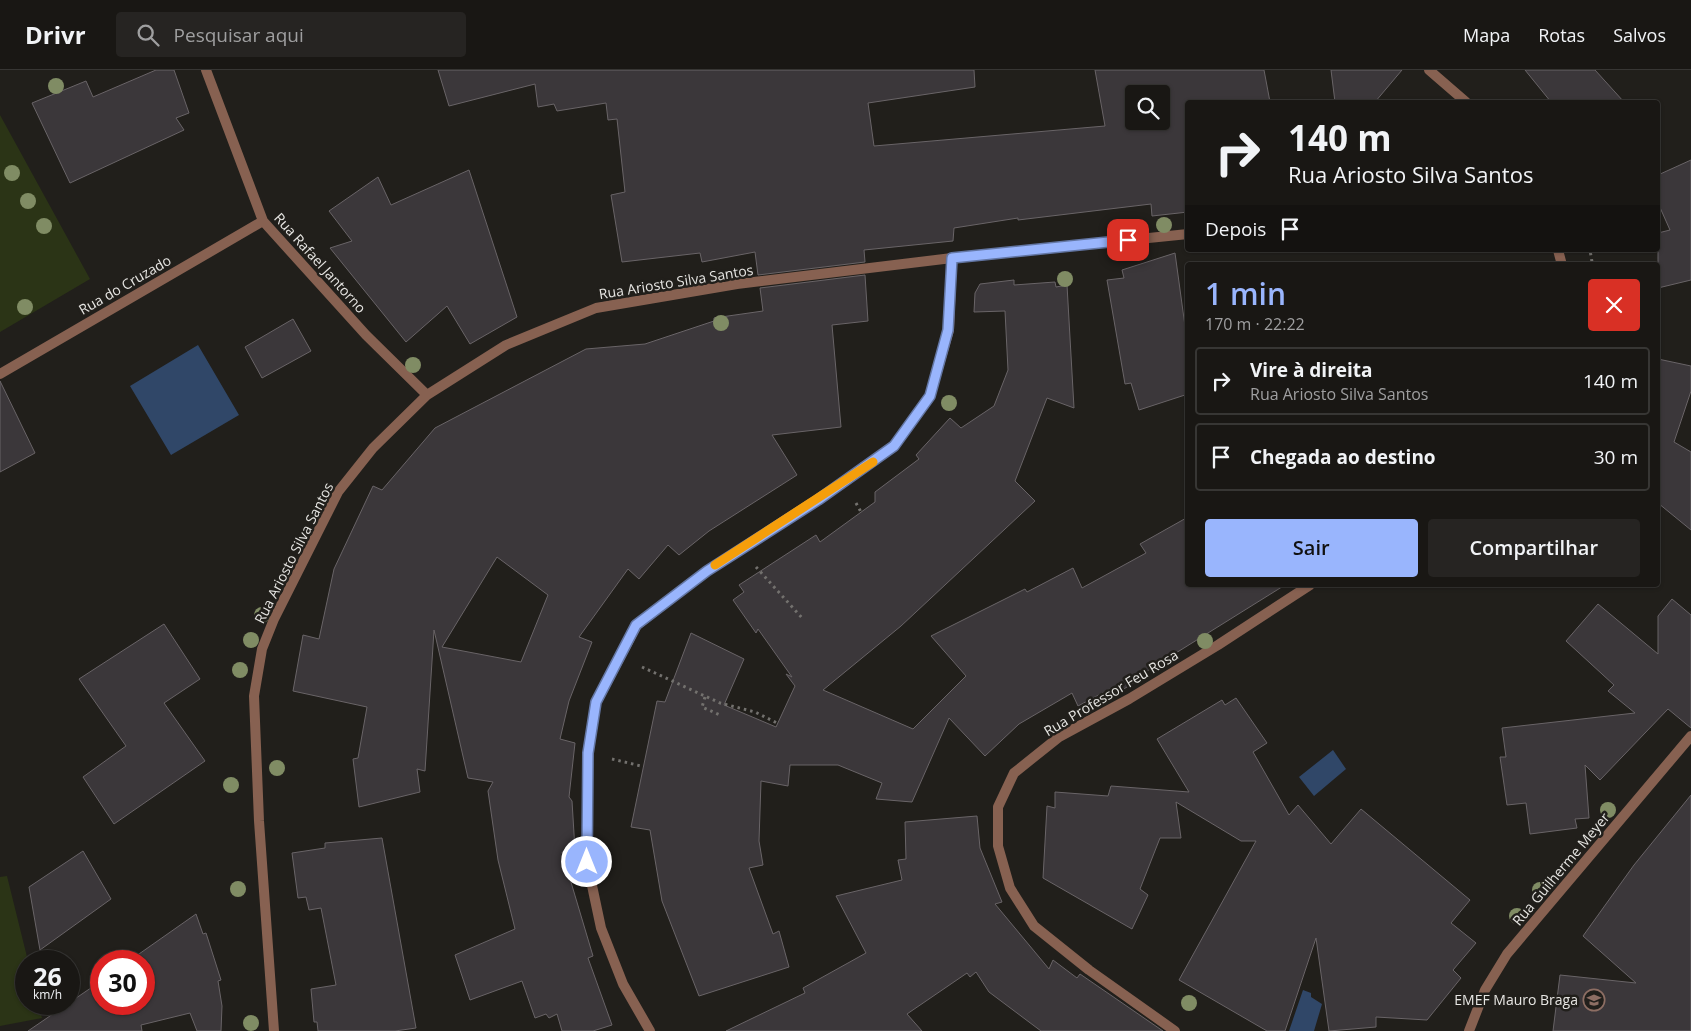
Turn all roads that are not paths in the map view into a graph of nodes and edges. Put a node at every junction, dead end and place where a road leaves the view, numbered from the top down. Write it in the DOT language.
graph roads {
  1 [pos="206,70"];
  2 [pos="1429,70"];
  3 [pos="1456,98"];
  4 [pos="263,221"];
  5 [pos="1185,234"];
  6 [pos="952,258"];
  7 [pos="0,374"];
  8 [pos="427,395"];
  9 [pos="1307,587"];
  10 [pos="1691,736"];
  11 [pos="274,1031"];
  12 [pos="650,1031"];
  13 [pos="1175,1031"];
  14 [pos="1469,1031"];
  1 -- 4 [label="street, Rua Rafael Jantorno"];
  2 -- 3 [label="street"];
  4 -- 7 [label="street, Rua do Cruzado"];
  4 -- 8 [label="street, Rua Rafael Jantorno"];
  5 -- 6 [label="street, Rua Ariosto Silva Santos"];
  6 -- 8 [label="street, Rua Ariosto Silva Santos"];
  6 -- 12 [label="street"];
  8 -- 11 [label="street, Rua Ariosto Silva Santos"];
  9 -- 13 [label="street, Rua Professor Feu Rosa"];
  10 -- 14 [label="street, Rua Guilherme Meyer"];
}
